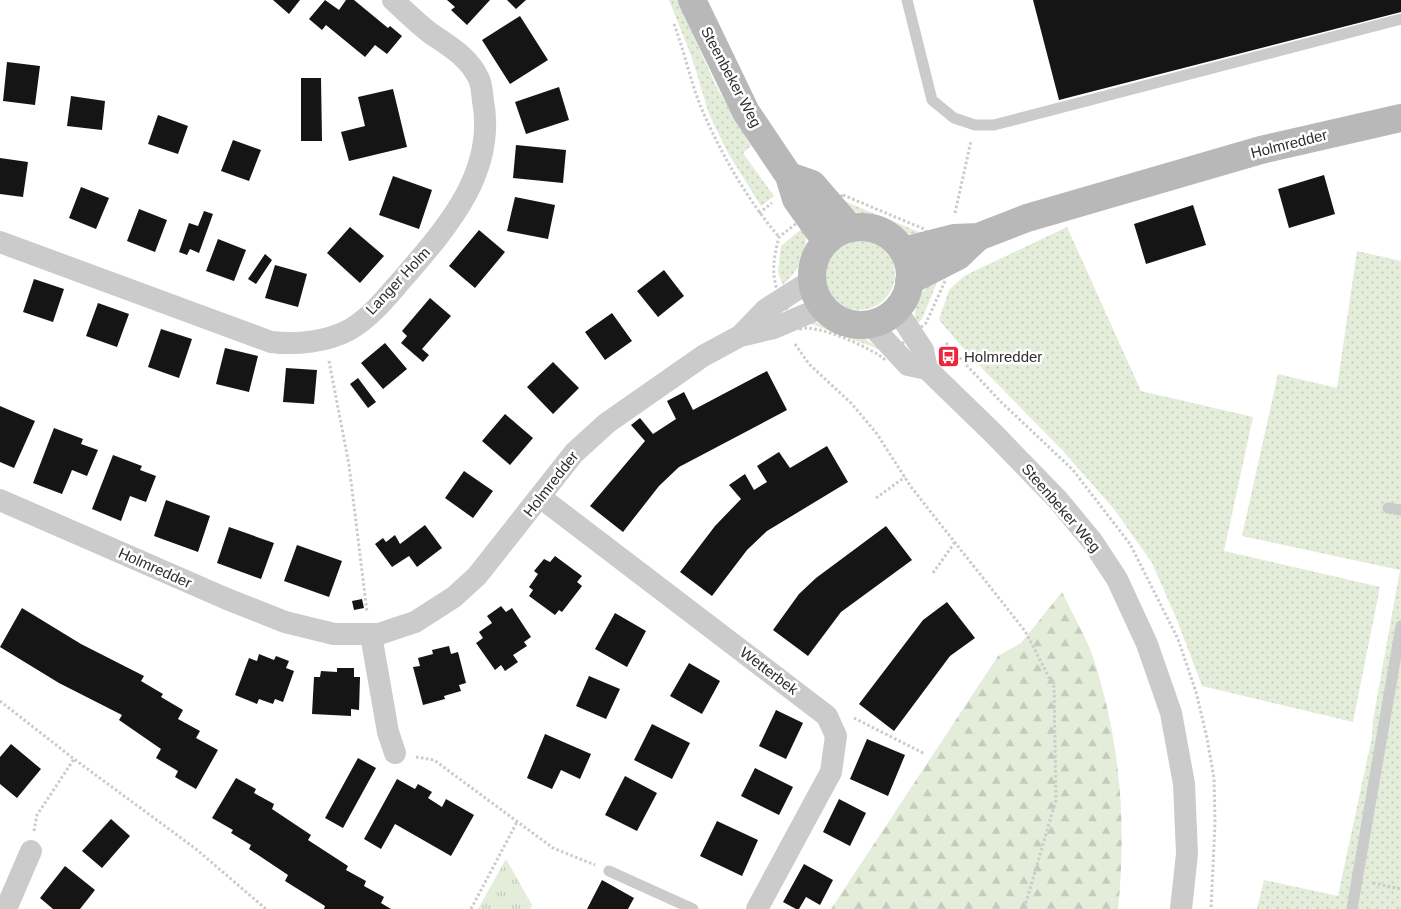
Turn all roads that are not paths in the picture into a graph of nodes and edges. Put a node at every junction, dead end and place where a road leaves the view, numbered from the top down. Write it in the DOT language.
graph roads {
  1 [pos="393,0"];
  2 [pos="692,0"];
  3 [pos="907,0"];
  4 [pos="1401,19"];
  5 [pos="1401,118"];
  6 [pos="789,176"];
  7 [pos="850,228"];
  8 [pos="978,237"];
  9 [pos="0,242"];
  10 [pos="826,242"];
  11 [pos="903,250"];
  12 [pos="812,280"];
  13 [pos="909,282"];
  14 [pos="823,307"];
  15 [pos="896,310"];
  16 [pos="870,324"];
  17 [pos="740,336"];
  18 [pos="927,369"];
  19 [pos="540,496"];
  20 [pos="0,500"];
  21 [pos="1388,508"];
  22 [pos="1401,510"];
  23 [pos="1401,626"];
  24 [pos="371,635"];
  25 [pos="395,753"];
  26 [pos="32,851"];
  27 [pos="609,871"];
  28 [pos="6,909"];
  29 [pos="693,909"];
  30 [pos="757,909"];
  31 [pos="1181,909"];
  32 [pos="1352,909"];
  1 -- 9 [label="street, Langer Holm"];
  2 -- 6 [label="street, Steenbeker Weg"];
  3 -- 4 [label="lane"];
  5 -- 8 [label="street, Holmredder"];
  6 -- 7 [label="street"];
  6 -- 10 [label="street, Steenbeker Weg"];
  7 -- 10 [label="street"];
  7 -- 11 [label="street"];
  8 -- 11 [label="street, Holmredder"];
  8 -- 13 [label="street, Holmredder"];
  10 -- 12 [label="street"];
  11 -- 13 [label="street"];
  12 -- 14 [label="street"];
  12 -- 17 [label="street, Holmredder"];
  13 -- 15 [label="street"];
  14 -- 16 [label="street"];
  14 -- 17 [label="street, Holmredder"];
  15 -- 16 [label="street"];
  15 -- 18 [label="street, Steenbeker Weg"];
  16 -- 18 [label="street, Steenbeker Weg"];
  17 -- 19 [label="street, Holmredder"];
  18 -- 31 [label="street, Steenbeker Weg"];
  19 -- 24 [label="street, Holmredder"];
  19 -- 30 [label="street, Wetterbek"];
  20 -- 24 [label="street, Holmredder"];
  21 -- 22 [label="lane"];
  23 -- 32 [label="lane"];
  24 -- 25 [label="street"];
  26 -- 28 [label="street"];
  27 -- 29 [label="lane"];
}
